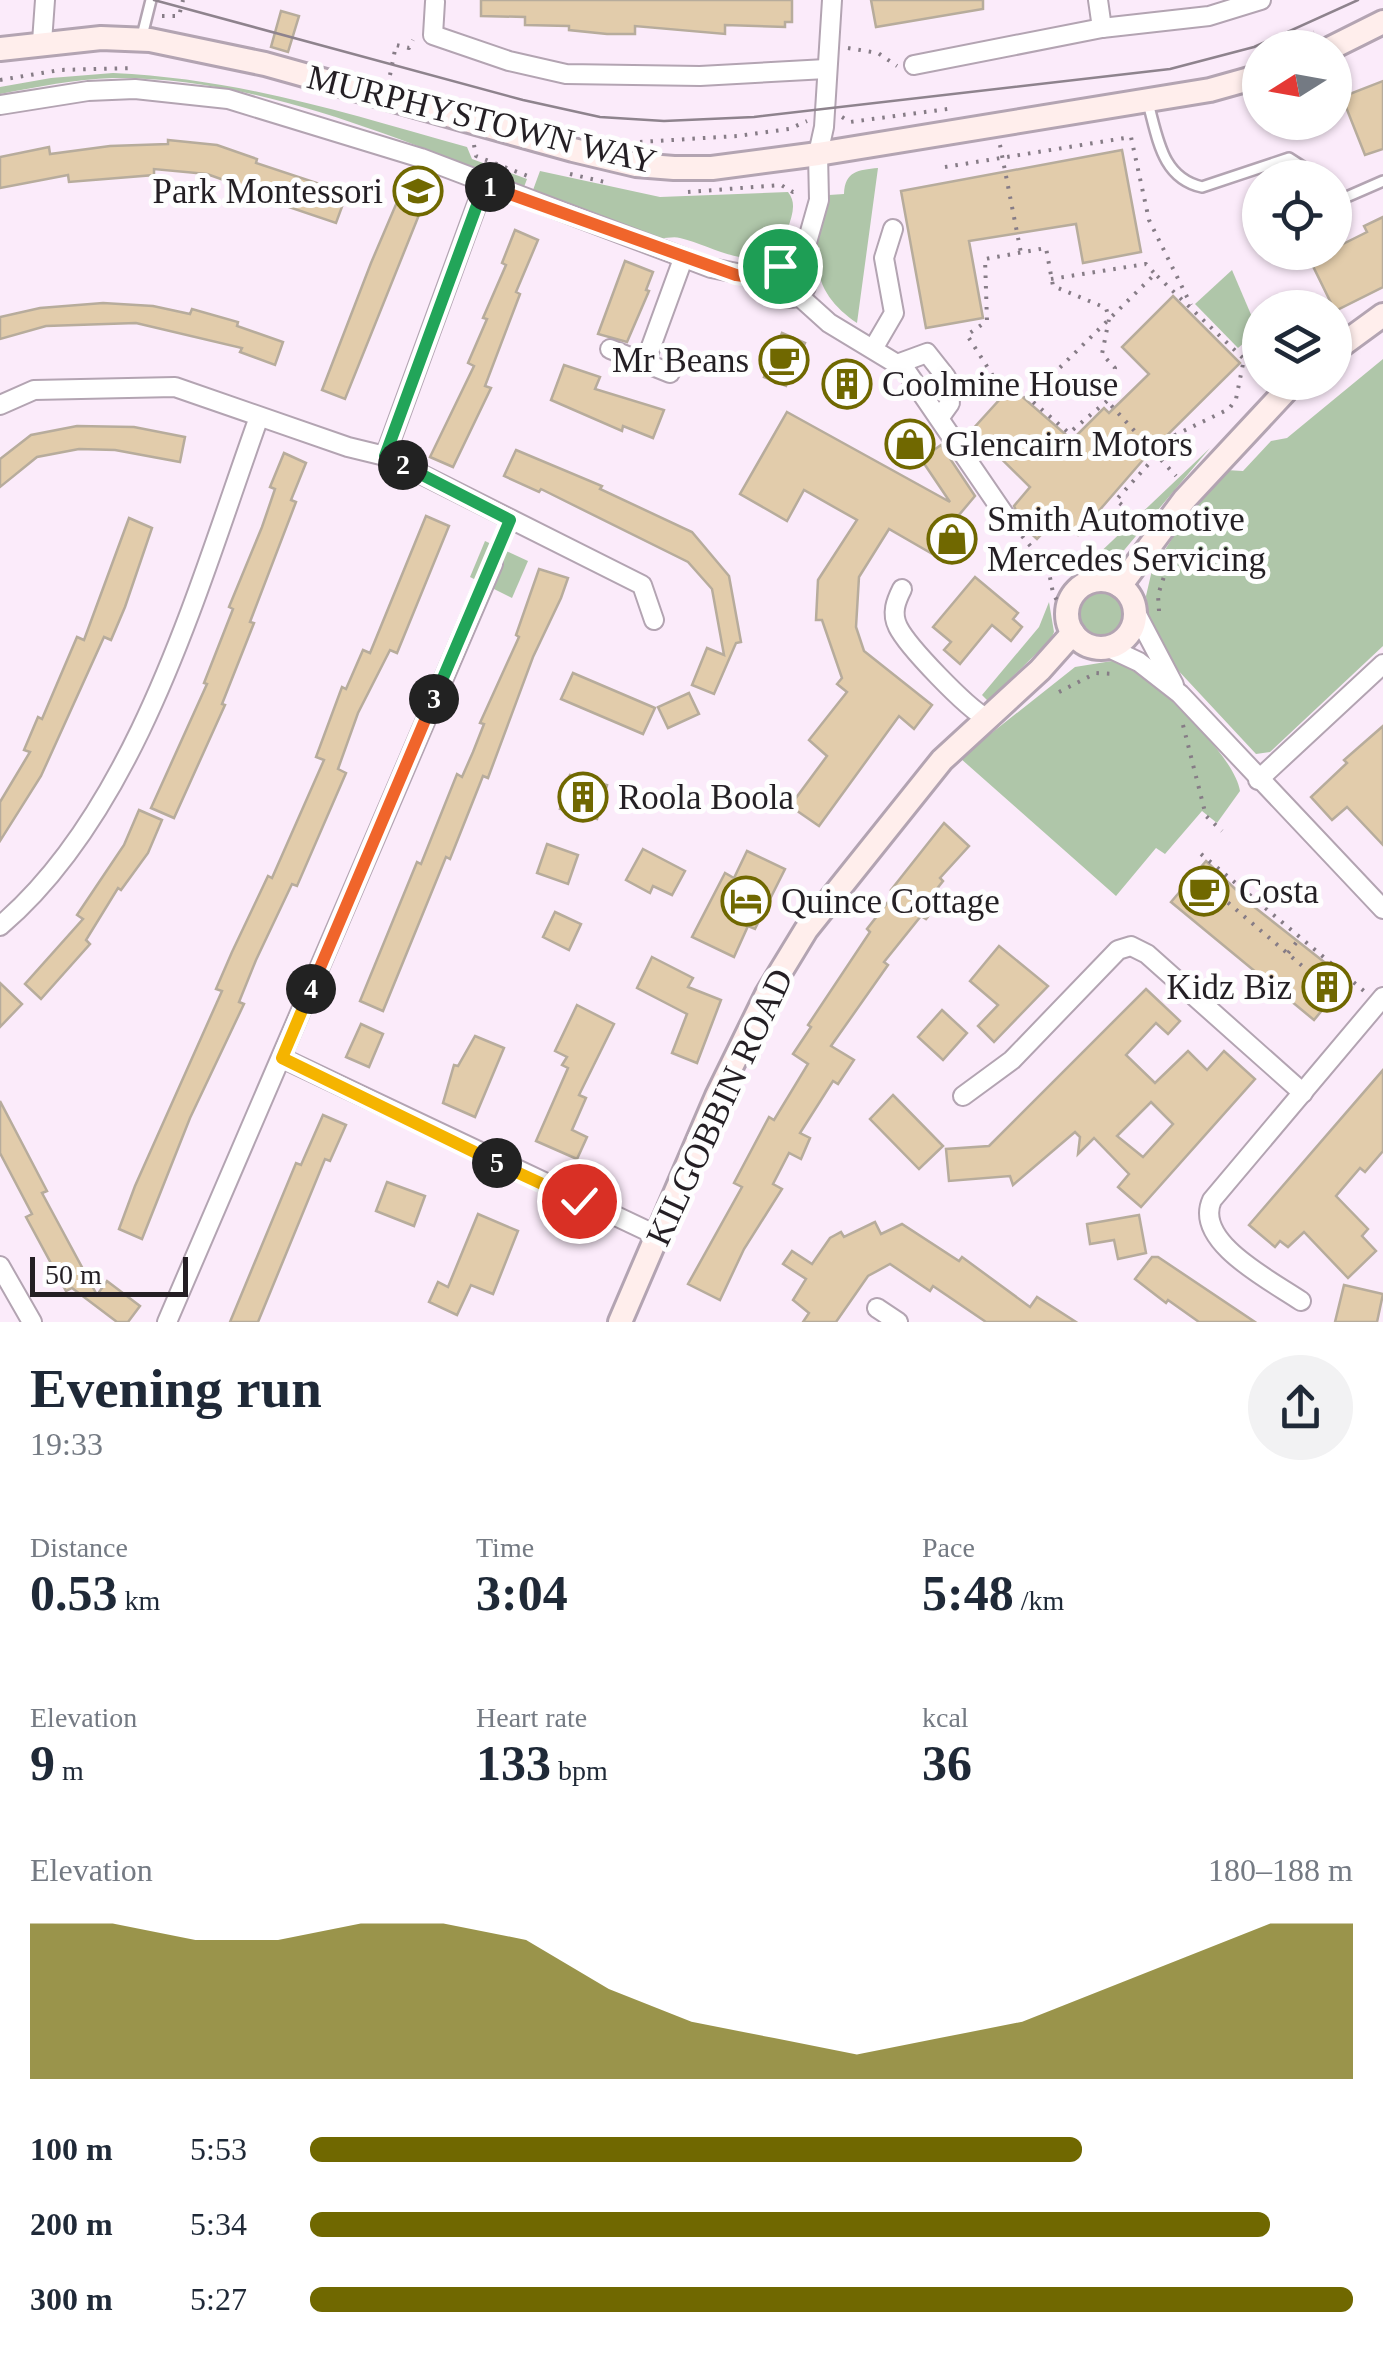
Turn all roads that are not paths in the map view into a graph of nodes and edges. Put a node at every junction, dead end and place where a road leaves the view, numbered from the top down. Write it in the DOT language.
graph roads {
  1 [pos="45,0"];
  2 [pos="151,0"];
  3 [pos="832,0"];
  4 [pos="1098,0"];
  5 [pos="1261,0"];
  6 [pos="435,2"];
  7 [pos="1383,22"];
  8 [pos="1102,28"];
  9 [pos="1352,38"];
  10 [pos="141,39"];
  11 [pos="42,42"];
  12 [pos="0,48"];
  13 [pos="914,65"];
  14 [pos="826,69"];
  15 [pos="1242,81"];
  16 [pos="1148,101"];
  17 [pos="0,105"];
  18 [pos="818,154"];
  19 [pos="1242,174"];
  20 [pos="1383,181"];
  21 [pos="484,186"];
  22 [pos="1352,195"];
  23 [pos="893,229"];
  24 [pos="684,259"];
  25 [pos="800,267"];
  26 [pos="773,280"];
  27 [pos="798,295"];
  28 [pos="1383,314"];
  29 [pos="1352,337"];
  30 [pos="610,349"];
  31 [pos="873,349"];
  32 [pos="646,362"];
  33 [pos="897,364"];
  34 [pos="670,373"];
  35 [pos="1277,400"];
  36 [pos="0,404"];
  37 [pos="260,417"];
  38 [pos="940,418"];
  39 [pos="385,456"];
  40 [pos="1011,524"];
  41 [pos="493,564"];
  42 [pos="1120,586"];
  43 [pos="902,589"];
  44 [pos="1135,611"];
  45 [pos="654,620"];
  46 [pos="1071,628"];
  47 [pos="1108,648"];
  48 [pos="1383,664"];
  49 [pos="1180,694"];
  50 [pos="986,718"];
  51 [pos="1258,780"];
  52 [pos="1383,909"];
  53 [pos="0,926"];
  54 [pos="1375,996"];
  55 [pos="282,1058"];
  56 [pos="1303,1092"];
  57 [pos="963,1096"];
  58 [pos="658,1236"];
  59 [pos="0,1266"];
  60 [pos="1301,1301"];
  61 [pos="878,1308"];
  62 [pos="32,1322"];
  63 [pos="167,1322"];
  64 [pos="620,1322"];
  65 [pos="898,1322"];
  1 -- 11 [label="street"];
  2 -- 10 [label="lane"];
  3 -- 14 [label="street"];
  4 -- 8 [label="street"];
  5 -- 8 [label="street"];
  6 -- 14 [label="street"];
  7 -- 9 [label="street"];
  8 -- 13 [label="street"];
  10 -- 11 [label="street, MURPHYSTOWN WAY"];
  10 -- 18 [label="street, MURPHYSTOWN WAY"];
  11 -- 12 [label="street, MURPHYSTOWN WAY"];
  14 -- 18 [label="street"];
  15 -- 16 [label="street, MURPHYSTOWN WAY"];
  16 -- 18 [label="street, MURPHYSTOWN WAY"];
  16 -- 19 [label="lane"];
  17 -- 21 [label="street"];
  18 -- 25 [label="street"];
  20 -- 22 [label="lane"];
  21 -- 24 [label="street"];
  21 -- 39 [label="street"];
  23 -- 31 [label="street"];
  24 -- 26 [label="street"];
  24 -- 32 [label="street"];
  25 -- 26 [label="street"];
  25 -- 27 [label="street"];
  26 -- 27 [label="street"];
  27 -- 31 [label="street"];
  28 -- 29 [label="street"];
  30 -- 32 [label="street"];
  31 -- 33 [label="street"];
  32 -- 34 [label="street"];
  33 -- 38 [label="street"];
  33 -- 38 [label="street"];
  35 -- 42 [label="street"];
  36 -- 37 [label="street"];
  37 -- 39 [label="street"];
  37 -- 53 [label="street"];
  38 -- 40 [label="street"];
  39 -- 45 [label="street"];
  41 -- 55 [label="street"];
  42 -- 44 [label="street"];
  42 -- 46 [label="street"];
  43 -- 50 [label="street"];
  44 -- 47 [label="street"];
  44 -- 49 [label="street"];
  46 -- 47 [label="street"];
  46 -- 50 [label="street, KILGOBBIN ROAD"];
  47 -- 49 [label="street"];
  48 -- 51 [label="street"];
  49 -- 51 [label="street"];
  50 -- 58 [label="street, KILGOBBIN ROAD"];
  51 -- 52 [label="street"];
  54 -- 56 [label="street"];
  55 -- 58 [label="street"];
  55 -- 63 [label="street"];
  56 -- 57 [label="street"];
  56 -- 60 [label="street"];
  58 -- 64 [label="street, KILGOBBIN ROAD"];
  59 -- 62 [label="street"];
  61 -- 65 [label="street"];
}
